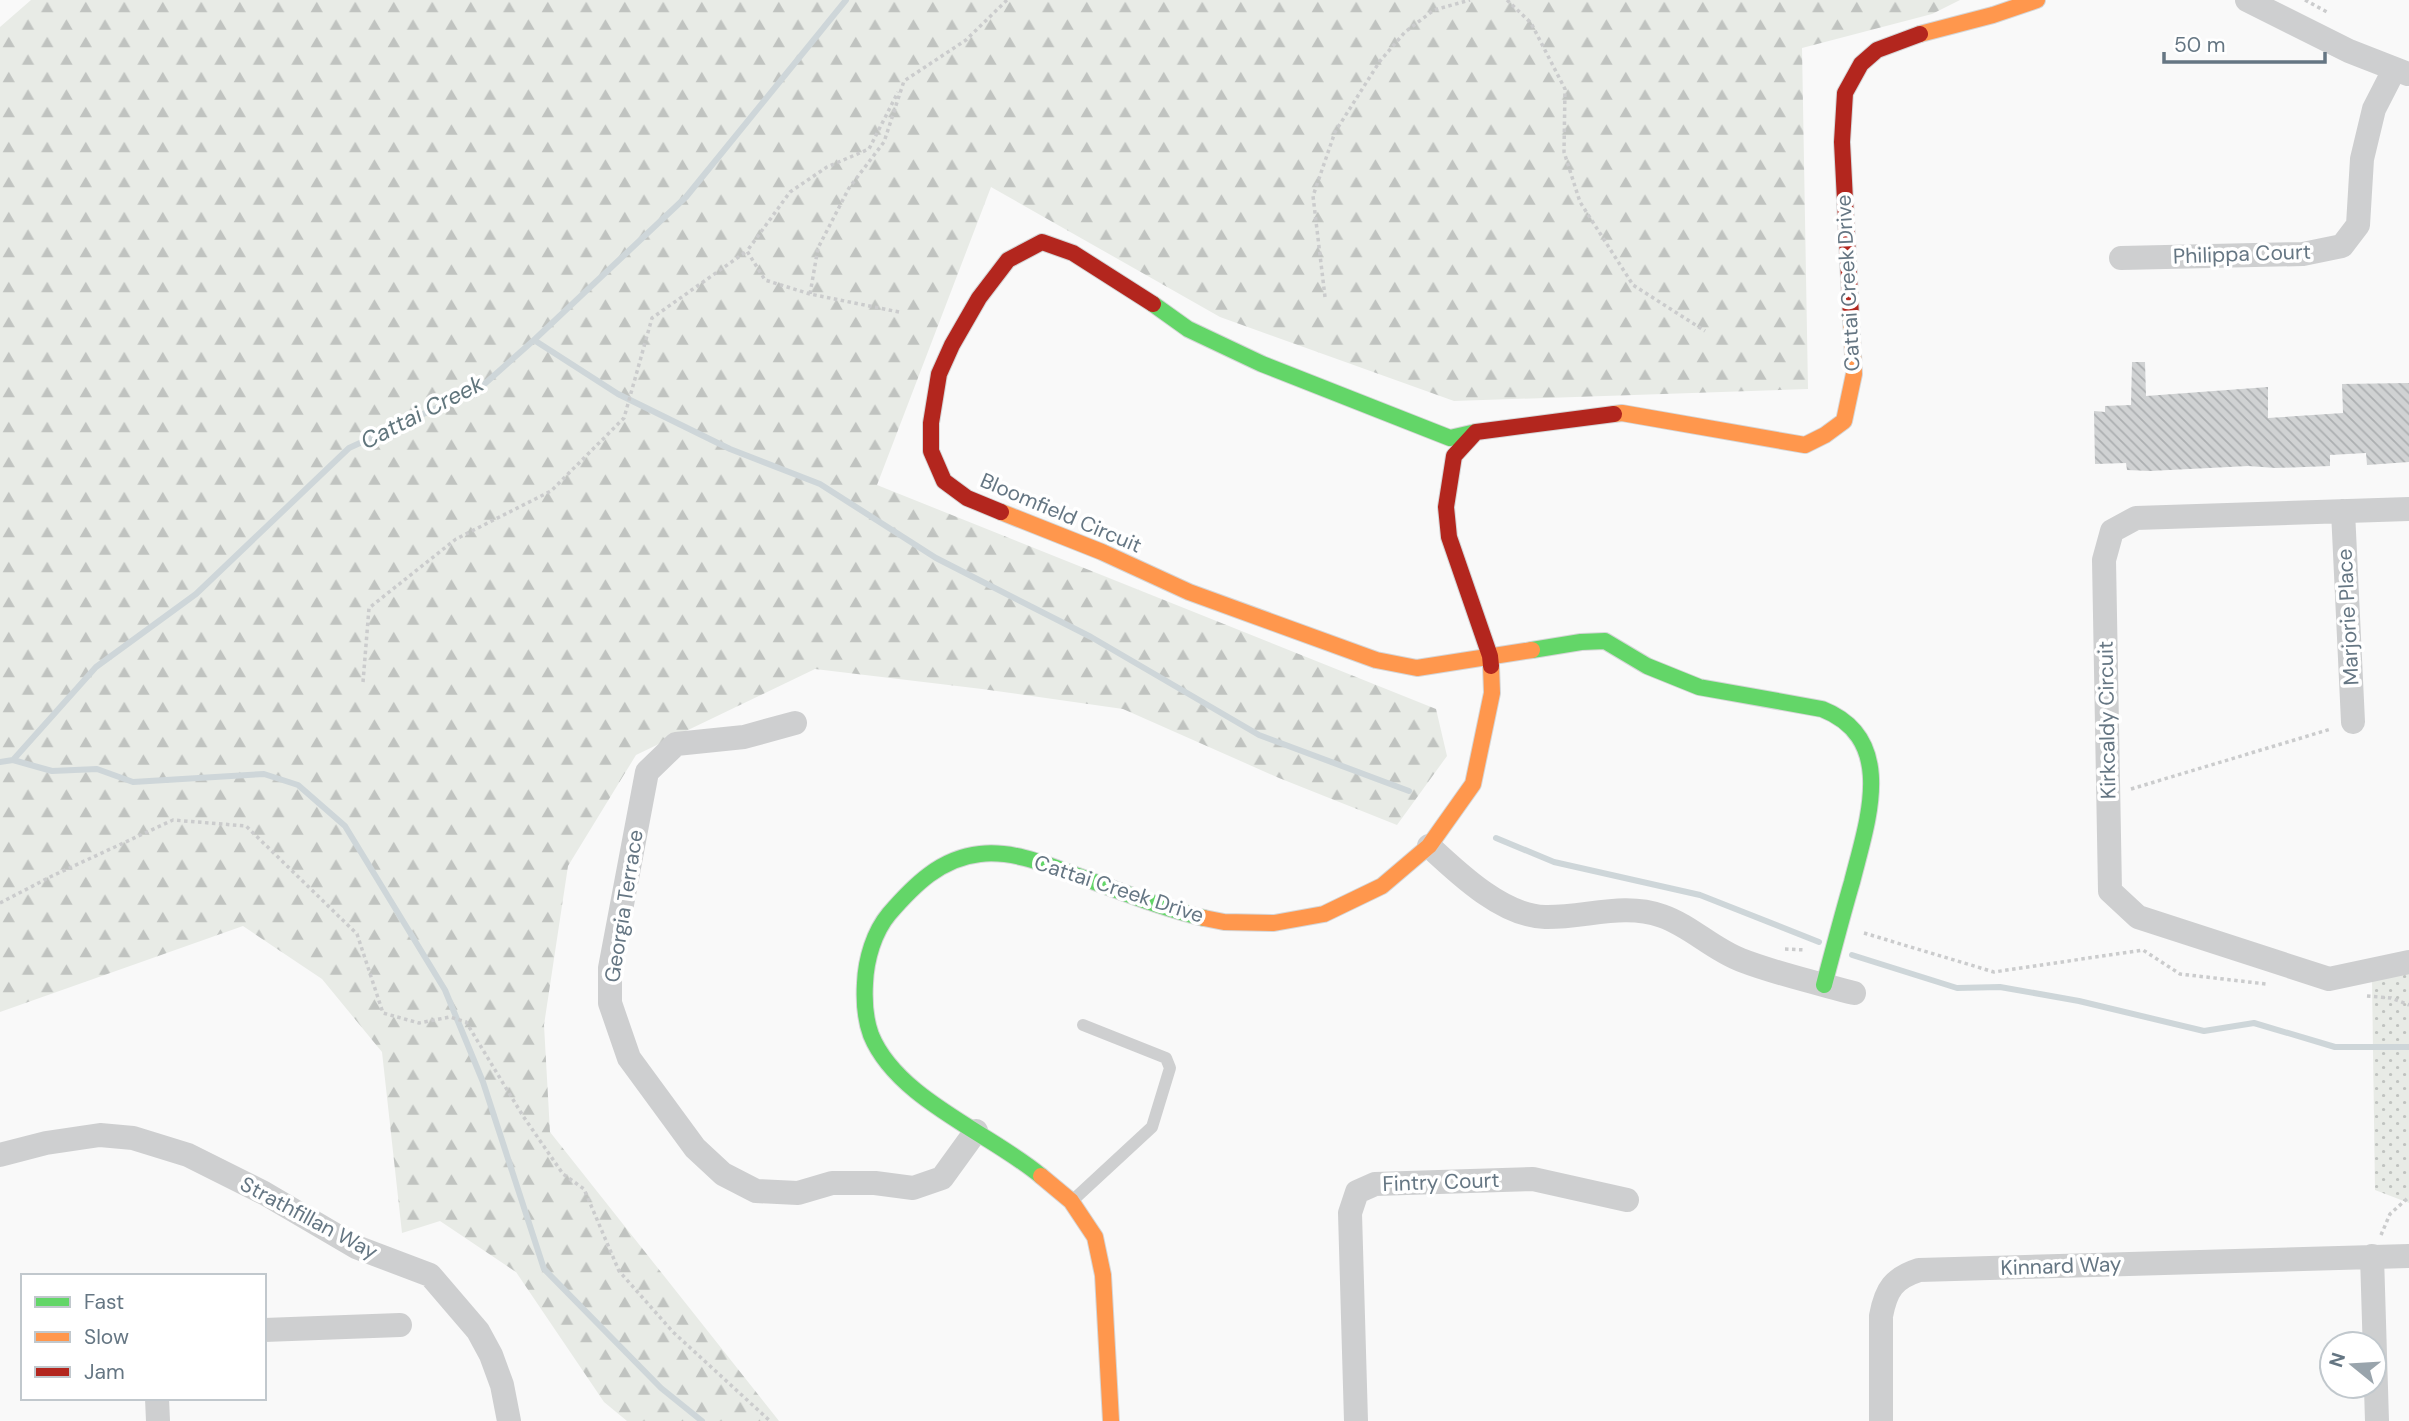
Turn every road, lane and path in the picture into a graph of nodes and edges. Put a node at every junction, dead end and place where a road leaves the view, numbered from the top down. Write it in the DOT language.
graph roads {
  1 [pos="1007,0"];
  2 [pos="1470,0"];
  3 [pos="1507,0"];
  4 [pos="2037,0"];
  5 [pos="2247,0"];
  6 [pos="2305,0"];
  7 [pos="2336,18"];
  8 [pos="2401,72"];
  9 [pos="904,81"];
  10 [pos="747,251"];
  11 [pos="2121,258"];
  12 [pos="810,294"];
  13 [pos="1325,297"];
  14 [pos="899,312"];
  15 [pos="1705,331"];
  16 [pos="1476,432"];
  17 [pos="2409,509"];
  18 [pos="2343,511"];
  19 [pos="1490,656"];
  20 [pos="363,682"];
  21 [pos="2353,722"];
  22 [pos="795,723"];
  23 [pos="2108,796"];
  24 [pos="1429,846"];
  25 [pos="0,904"];
  26 [pos="1841,926"];
  27 [pos="2409,962"];
  28 [pos="2269,984"];
  29 [pos="1825,985"];
  30 [pos="1854,993"];
  31 [pos="2357,995"];
  32 [pos="2409,1006"];
  33 [pos="1083,1025"];
  34 [pos="976,1131"];
  35 [pos="0,1156"];
  36 [pos="188,1156"];
  37 [pos="0,1171"];
  38 [pos="2409,1197"];
  39 [pos="1628,1200"];
  40 [pos="1071,1201"];
  41 [pos="2372,1256"];
  42 [pos="2409,1256"];
  43 [pos="400,1325"];
  44 [pos="266,1330"];
  45 [pos="157,1400"];
  46 [pos="158,1421"];
  47 [pos="509,1421"];
  48 [pos="770,1421"];
  49 [pos="1111,1421"];
  50 [pos="1356,1421"];
  51 [pos="1881,1421"];
  52 [pos="2377,1421"];
  1 -- 9 [label="path"];
  2 -- 13 [label="path"];
  3 -- 15 [label="path"];
  4 -- 16 [label="street, Cattai Creek Drive"];
  5 -- 8 [label="street"];
  6 -- 7 [label="path"];
  8 -- 11 [label="street, Philippa Court"];
  9 -- 10 [label="path"];
  9 -- 12 [label="path"];
  10 -- 12 [label="path"];
  10 -- 20 [label="path"];
  12 -- 14 [label="path"];
  16 -- 19 [label="street, Cattai Creek Drive"];
  16 -- 19 [label="street, Bloomfield Circuit"];
  17 -- 18 [label="street, Kirkcaldy Circuit"];
  18 -- 21 [label="street, Marjorie Place"];
  18 -- 23 [label="street, Kirkcaldy Circuit"];
  19 -- 24 [label="street, Cattai Creek Drive"];
  19 -- 26 [label="street, Bloomfield Circuit"];
  21 -- 23 [label="path"];
  22 -- 34 [label="street, Georgia Terrace"];
  23 -- 27 [label="street, Kirkcaldy Circuit"];
  24 -- 29 [label="street"];
  24 -- 34 [label="street, Cattai Creek Drive"];
  25 -- 48 [label="path"];
  26 -- 28 [label="path"];
  26 -- 29 [label="street, Bloomfield Circuit"];
  29 -- 30 [label="street"];
  31 -- 32 [label="path"];
  33 -- 40 [label="lane"];
  34 -- 40 [label="street, Cattai Creek Drive"];
  35 -- 36 [label="street, Strathfillan Way"];
  36 -- 37 [label="street, Strathfillan Way"];
  36 -- 47 [label="street, Strathfillan Way"];
  38 -- 41 [label="path"];
  39 -- 50 [label="street, Fintry Court"];
  40 -- 49 [label="street, Cattai Creek Drive"];
  41 -- 42 [label="street"];
  41 -- 51 [label="street, Kinnard Way"];
  41 -- 52 [label="street"];
  43 -- 44 [label="street"];
  45 -- 46 [label="street"];
}
